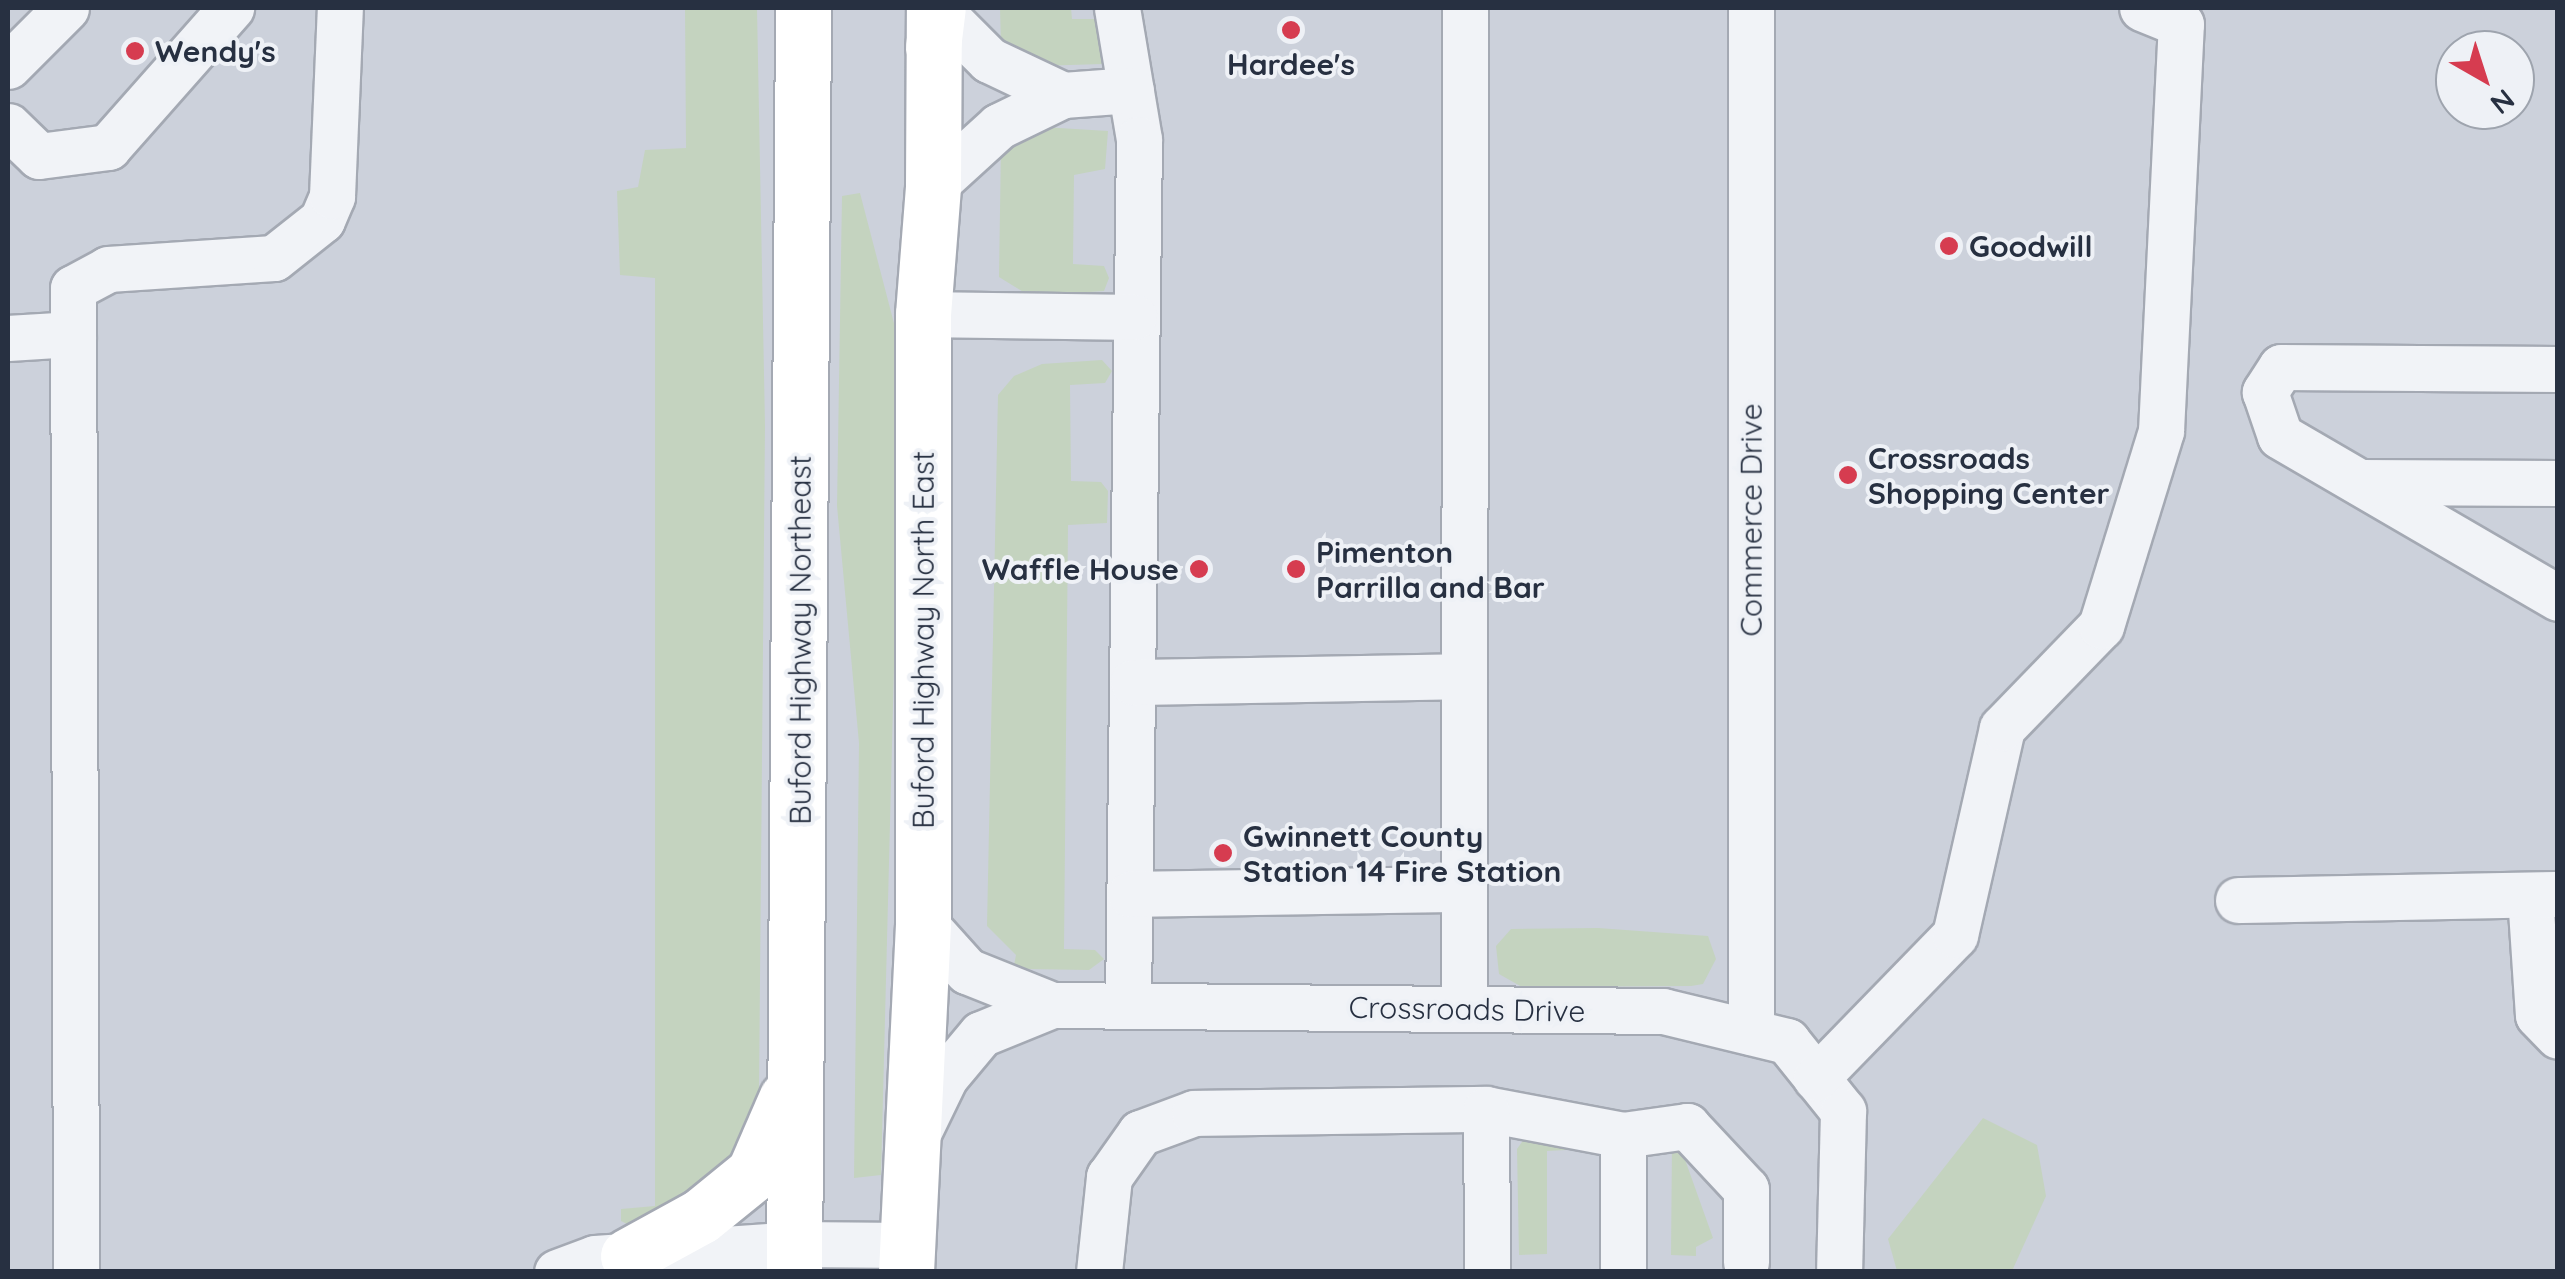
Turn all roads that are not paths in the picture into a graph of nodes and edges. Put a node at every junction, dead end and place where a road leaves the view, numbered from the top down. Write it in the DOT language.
graph roads {
  1 [pos="66,8"];
  2 [pos="231,8"];
  3 [pos="340,8"];
  4 [pos="803,8"];
  5 [pos="1118,8"];
  6 [pos="1464,8"];
  7 [pos="1752,8"];
  8 [pos="2142,8"];
  9 [pos="936,18"];
  10 [pos="8,66"];
  11 [pos="1131,90"];
  12 [pos="1063,95"];
  13 [pos="8,126"];
  14 [pos="933,186"];
  15 [pos="924,314"];
  16 [pos="1134,317"];
  17 [pos="73,334"];
  18 [pos="8,338"];
  19 [pos="2558,369"];
  20 [pos="2358,482"];
  21 [pos="2558,482"];
  22 [pos="2558,598"];
  23 [pos="1464,676"];
  24 [pos="1132,682"];
  25 [pos="1464,889"];
  26 [pos="1130,894"];
  27 [pos="2544,894"];
  28 [pos="2238,900"];
  29 [pos="923,922"];
  30 [pos="1052,1005"];
  31 [pos="1128,1006"];
  32 [pos="1464,1009"];
  33 [pos="1751,1032"];
  34 [pos="2558,1036"];
  35 [pos="795,1078"];
  36 [pos="1816,1078"];
  37 [pos="1486,1109"];
  38 [pos="1623,1135"];
  39 [pos="914,1142"];
  40 [pos="628,1256"];
  41 [pos="794,1258"];
  42 [pos="906,1258"];
  43 [pos="1746,1262"];
  44 [pos="76,1272"];
  45 [pos="557,1272"];
  46 [pos="1098,1272"];
  47 [pos="1487,1272"];
  48 [pos="1622,1272"];
  49 [pos="1839,1272"];
  1 -- 10 [label="street"];
  2 -- 13 [label="street"];
  3 -- 17 [label="street"];
  4 -- 35 [label="main road, Buford Highway Northeast"];
  5 -- 11 [label="street"];
  6 -- 23 [label="street"];
  7 -- 33 [label="street, Commerce Drive"];
  8 -- 36 [label="street"];
  9 -- 12 [label="street"];
  9 -- 14 [label="main road, Buford Highway North East"];
  11 -- 12 [label="street"];
  11 -- 16 [label="street"];
  12 -- 14 [label="street"];
  14 -- 15 [label="main road, Buford Highway North East"];
  15 -- 16 [label="street"];
  15 -- 29 [label="main road, Buford Highway North East"];
  16 -- 24 [label="street"];
  17 -- 18 [label="street"];
  17 -- 44 [label="street"];
  19 -- 20 [label="street"];
  20 -- 21 [label="street"];
  20 -- 22 [label="street"];
  23 -- 24 [label="street"];
  23 -- 25 [label="street"];
  24 -- 26 [label="street"];
  25 -- 26 [label="street"];
  25 -- 32 [label="street"];
  26 -- 31 [label="street"];
  27 -- 28 [label="street"];
  27 -- 34 [label="street"];
  29 -- 30 [label="street, Crossroads Drive"];
  29 -- 39 [label="main road, Buford Highway North East"];
  30 -- 31 [label="street, Crossroads Drive"];
  30 -- 39 [label="street"];
  31 -- 32 [label="street, Crossroads Drive"];
  32 -- 33 [label="street, Crossroads Drive"];
  33 -- 36 [label="street, Crossroads Drive"];
  35 -- 40 [label="main road"];
  35 -- 41 [label="main road, Buford Highway Northeast"];
  36 -- 49 [label="street, Crossroads Drive"];
  37 -- 38 [label="street"];
  37 -- 46 [label="street"];
  37 -- 47 [label="street"];
  38 -- 43 [label="street"];
  38 -- 48 [label="street"];
  39 -- 42 [label="main road, Buford Highway North East"];
  40 -- 41 [label="street"];
  40 -- 45 [label="street"];
  41 -- 42 [label="street"];
}
